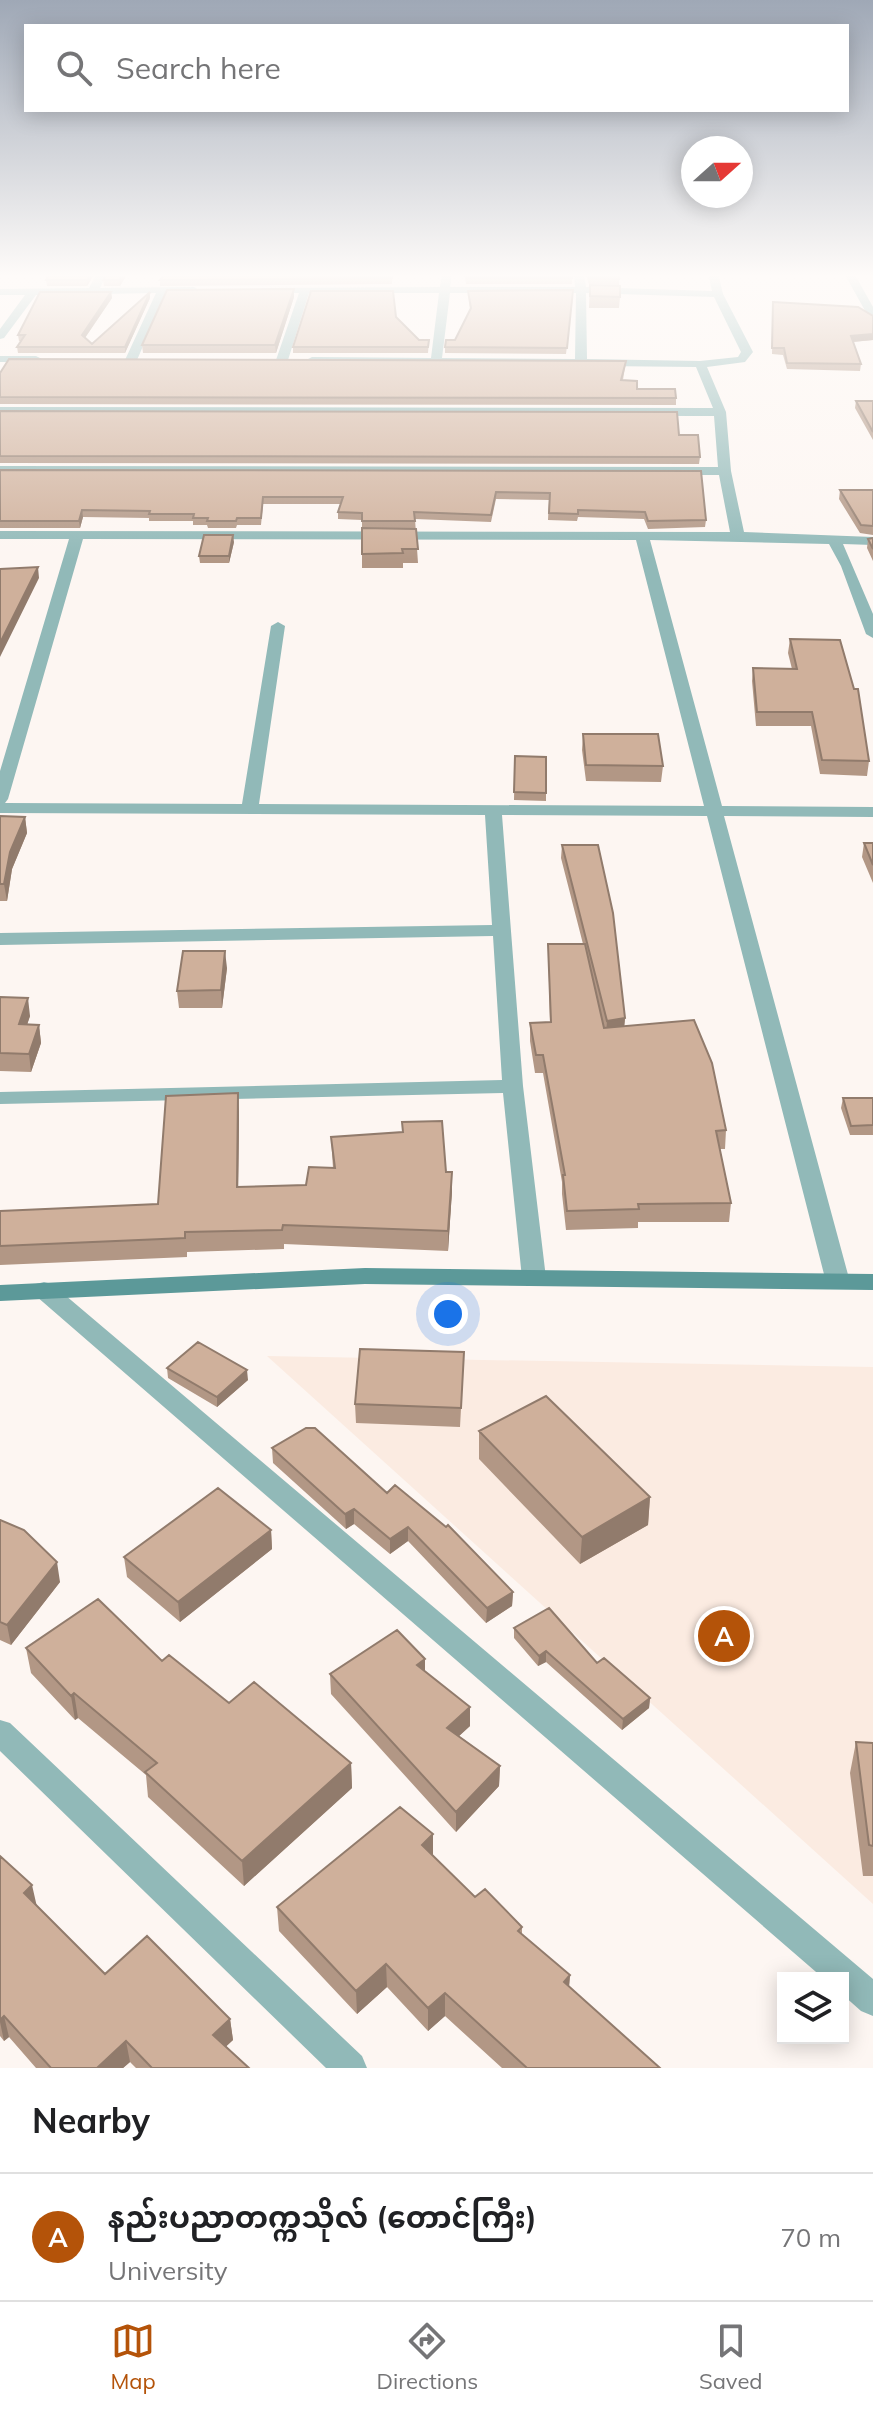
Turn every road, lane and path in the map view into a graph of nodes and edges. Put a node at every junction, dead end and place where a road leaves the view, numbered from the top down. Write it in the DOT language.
graph roads {
  1 [pos="702,370"];
  2 [pos="0,411"];
  3 [pos="720,412"];
  4 [pos="0,470"];
  5 [pos="725,471"];
  6 [pos="0,535"];
  7 [pos="77,535"];
  8 [pos="642,536"];
  9 [pos="738,536"];
  10 [pos="834,540"];
  11 [pos="873,541"];
  12 [pos="278,626"];
  13 [pos="873,634"];
  14 [pos="0,799"];
  15 [pos="0,808"];
  16 [pos="250,809"];
  17 [pos="493,809"];
  18 [pos="714,810"];
  19 [pos="873,812"];
  20 [pos="503,930"];
  21 [pos="0,939"];
  22 [pos="513,1086"];
  23 [pos="0,1098"];
  24 [pos="534,1278"];
  25 [pos="838,1282"];
  26 [pos="873,1282"];
  27 [pos="44,1290"];
  28 [pos="0,1293"];
  29 [pos="0,1732"];
  30 [pos="873,2000"];
  31 [pos="350,2068"];
  1 -- 3 [label="street"];
  2 -- 3 [label="street"];
  3 -- 5 [label="street"];
  4 -- 5 [label="street"];
  5 -- 9 [label="street"];
  6 -- 7 [label="street"];
  7 -- 8 [label="street"];
  7 -- 14 [label="street"];
  8 -- 9 [label="street"];
  8 -- 18 [label="street"];
  9 -- 10 [label="street"];
  10 -- 11 [label="street"];
  10 -- 13 [label="street"];
  12 -- 16 [label="street"];
  15 -- 16 [label="street"];
  16 -- 17 [label="street"];
  17 -- 18 [label="street"];
  17 -- 20 [label="street"];
  18 -- 19 [label="street"];
  18 -- 25 [label="street"];
  20 -- 21 [label="street"];
  20 -- 22 [label="street"];
  22 -- 23 [label="street"];
  22 -- 24 [label="street"];
  24 -- 25 [label="main road"];
  24 -- 27 [label="main road"];
  25 -- 26 [label="main road"];
  27 -- 28 [label="main road"];
  27 -- 30 [label="street"];
  29 -- 31 [label="street"];
}
